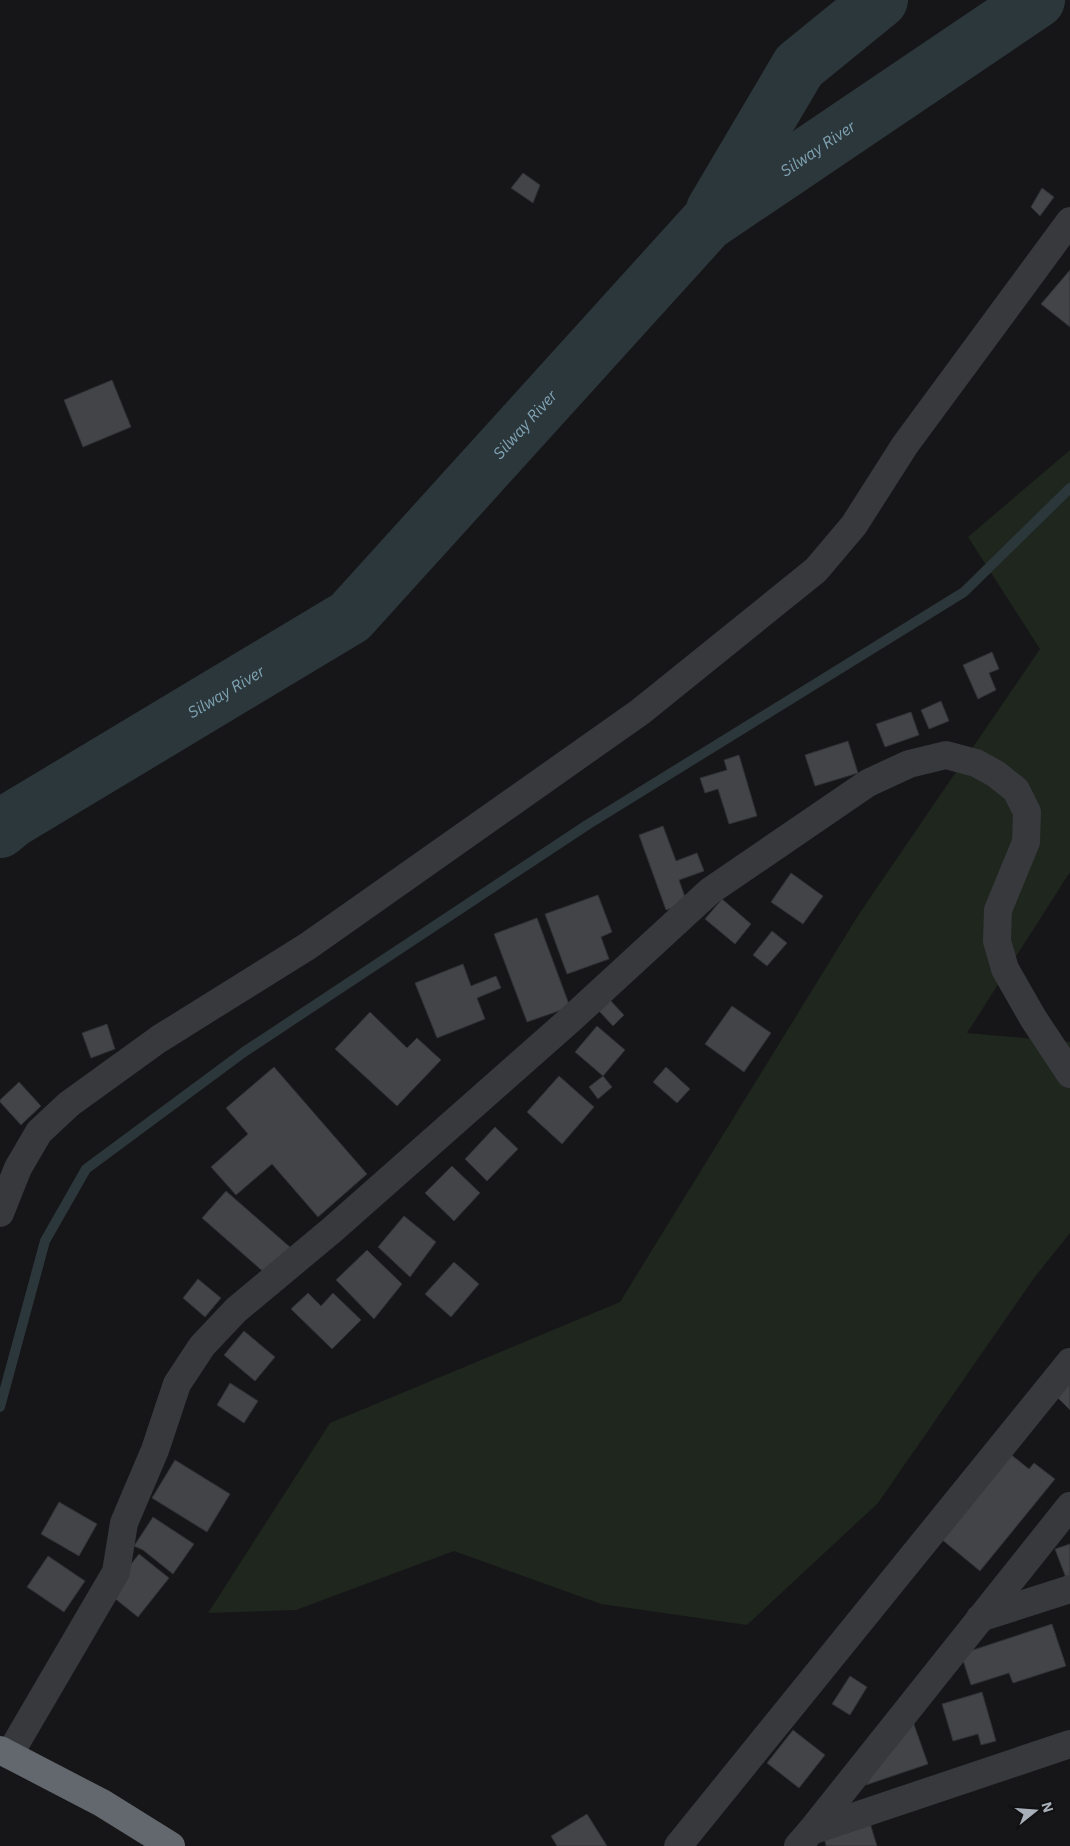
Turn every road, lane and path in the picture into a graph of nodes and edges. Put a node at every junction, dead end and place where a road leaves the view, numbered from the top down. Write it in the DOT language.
graph roads {
  1 [pos="1070,221"];
  2 [pos="1070,1074"];
  3 [pos="0,1213"];
  4 [pos="1070,1362"];
  5 [pos="1070,1506"];
  6 [pos="1070,1589"];
  7 [pos="980,1618"];
  8 [pos="1070,1744"];
  9 [pos="5,1752"];
  10 [pos="842,1792"];
  11 [pos="882,1807"];
  12 [pos="805,1838"];
  13 [pos="171,1846"];
  14 [pos="678,1846"];
  1 -- 3 [label="street"];
  2 -- 9 [label="street"];
  4 -- 14 [label="street"];
  5 -- 7 [label="street"];
  6 -- 7 [label="street"];
  7 -- 10 [label="street"];
  8 -- 11 [label="street"];
  9 -- 13 [label="highway"];
  10 -- 11 [label="street"];
  10 -- 12 [label="street"];
  11 -- 12 [label="street"];
}
